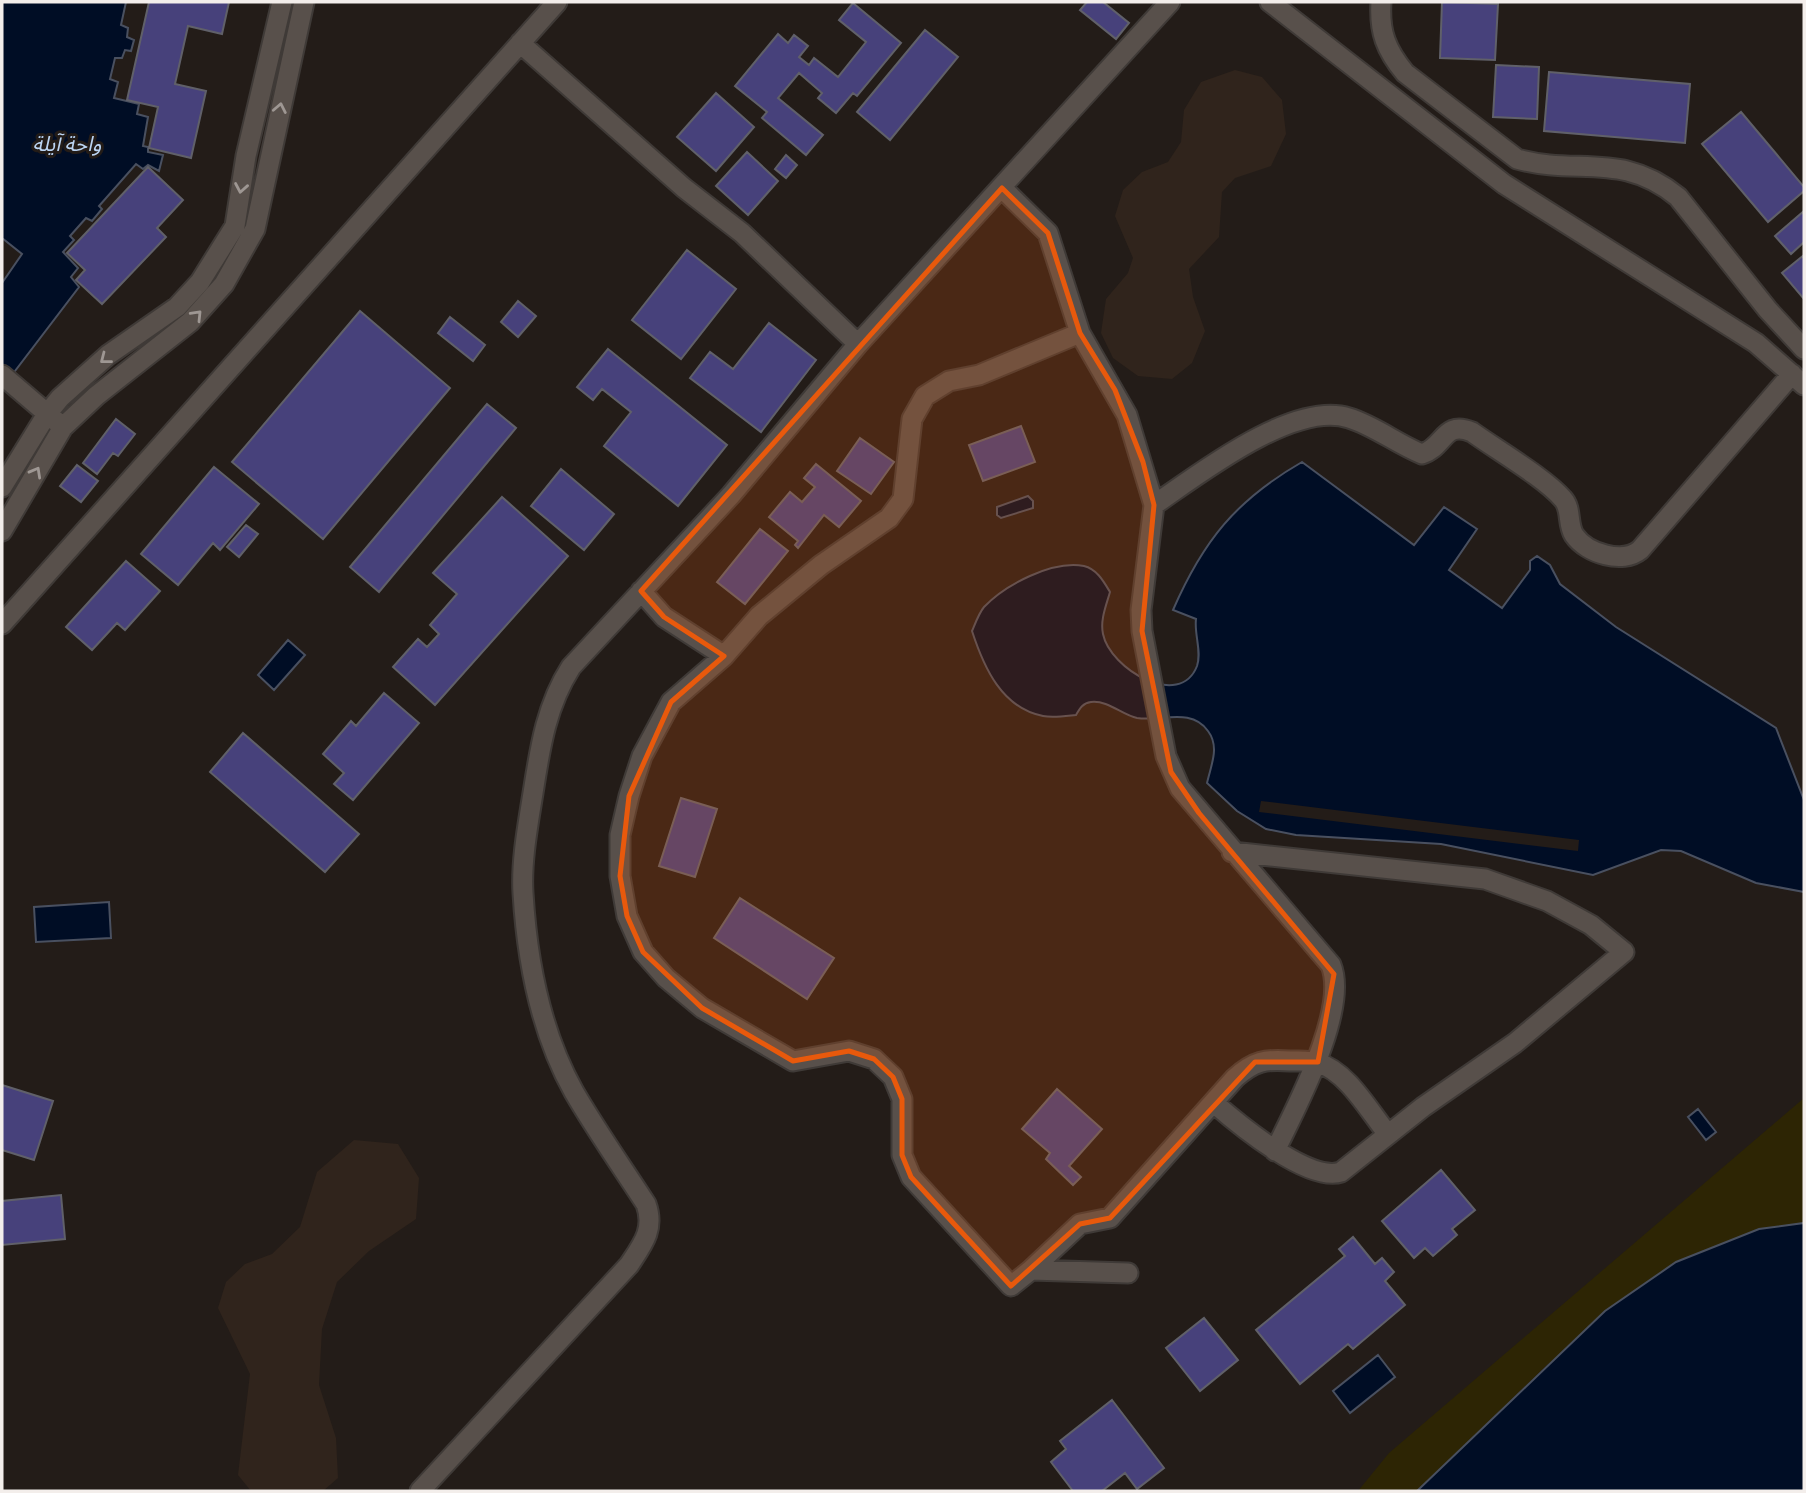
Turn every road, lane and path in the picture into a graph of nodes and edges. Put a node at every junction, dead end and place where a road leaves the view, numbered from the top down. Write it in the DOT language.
graph roads {
  1 [pos="282,2"];
  2 [pos="304,2"];
  3 [pos="557,2"];
  4 [pos="1170,2"];
  5 [pos="1270,2"];
  6 [pos="1381,2"];
  7 [pos="520,43"];
  8 [pos="1002,188"];
  9 [pos="1080,333"];
  10 [pos="859,344"];
  11 [pos="1804,349"];
  12 [pos="2,375"];
  13 [pos="1798,379"];
  14 [pos="47,414"];
  15 [pos="63,427"];
  16 [pos="2,487"];
  17 [pos="1154,505"];
  18 [pos="2,531"];
  19 [pos="641,591"];
  20 [pos="2,624"];
  21 [pos="724,656"];
  22 [pos="1232,852"];
  23 [pos="1318,1062"];
  24 [pos="1214,1103"];
  25 [pos="1387,1133"];
  26 [pos="1275,1151"];
  27 [pos="1031,1270"];
  28 [pos="1128,1273"];
  29 [pos="420,1491"];
  1 -- 14 [label="street, one-way"];
  15 -- 2 [label="street, one-way"];
  3 -- 7 [label="street"];
  4 -- 8 [label="street"];
  5 -- 13 [label="street"];
  6 -- 11 [label="street"];
  7 -- 10 [label="street"];
  7 -- 20 [label="street"];
  8 -- 9 [label="street"];
  8 -- 10 [label="street"];
  9 -- 17 [label="street"];
  9 -- 21 [label="street"];
  10 -- 19 [label="street"];
  12 -- 14 [label="street"];
  13 -- 17 [label="street"];
  14 -- 15 [label="street"];
  14 -- 16 [label="street"];
  18 -- 15 [label="street, one-way"];
  17 -- 22 [label="street"];
  19 -- 21 [label="street"];
  19 -- 29 [label="street"];
  21 -- 27 [label="street"];
  22 -- 23 [label="street"];
  22 -- 25 [label="street"];
  23 -- 24 [label="street"];
  23 -- 25 [label="street"];
  23 -- 26 [label="street"];
  24 -- 26 [label="street"];
  24 -- 27 [label="street"];
  25 -- 26 [label="street"];
  27 -- 28 [label="street"];
}
